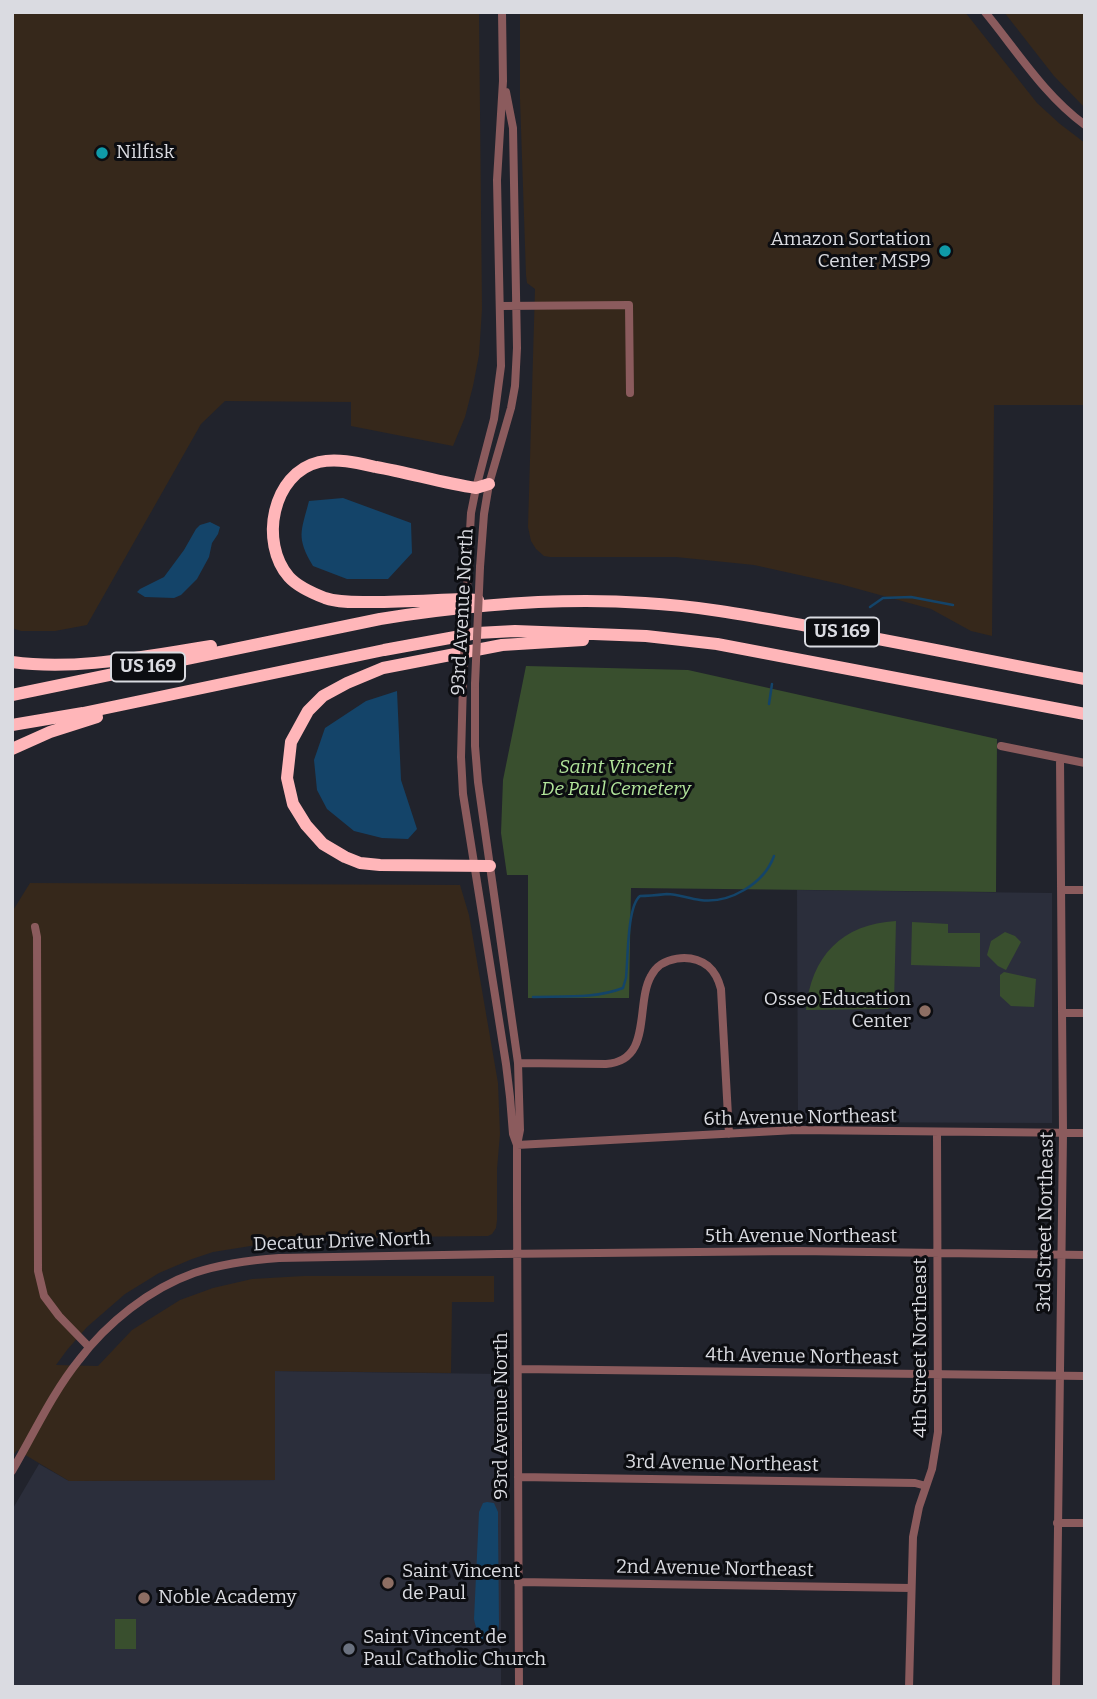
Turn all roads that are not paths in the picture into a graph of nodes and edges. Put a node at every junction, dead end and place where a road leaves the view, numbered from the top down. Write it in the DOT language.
graph roads {
  1 [pos="502,12"];
  2 [pos="985,12"];
  3 [pos="503,81"];
  4 [pos="1085,125"];
  5 [pos="517,305"];
  6 [pos="500,306"];
  7 [pos="630,393"];
  8 [pos="489,484"];
  9 [pos="475,488"];
  10 [pos="513,603"];
  11 [pos="646,636"];
  12 [pos="284,639"];
  13 [pos="12,662"];
  14 [pos="1085,679"];
  15 [pos="230,682"];
  16 [pos="12,695"];
  17 [pos="1085,714"];
  18 [pos="12,726"];
  19 [pos="1001,746"];
  20 [pos="12,749"];
  21 [pos="1060,758"];
  22 [pos="1085,763"];
  23 [pos="474,866"];
  24 [pos="490,866"];
  25 [pos="1061,890"];
  26 [pos="1085,890"];
  27 [pos="35,927"];
  28 [pos="1062,1013"];
  29 [pos="1085,1013"];
  30 [pos="518,1063"];
  31 [pos="937,1132"];
  32 [pos="1063,1133"];
  33 [pos="1085,1133"];
  34 [pos="729,1134"];
  35 [pos="517,1145"];
  36 [pos="938,1253"];
  37 [pos="516,1254"];
  38 [pos="1062,1254"];
  39 [pos="1085,1255"];
  40 [pos="89,1347"];
  41 [pos="518,1369"];
  42 [pos="938,1374"];
  43 [pos="1060,1376"];
  44 [pos="1085,1376"];
  45 [pos="12,1471"];
  46 [pos="518,1477"];
  47 [pos="926,1486"];
  48 [pos="1057,1523"];
  49 [pos="1085,1523"];
  50 [pos="518,1582"];
  51 [pos="911,1588"];
  52 [pos="519,1687"];
  53 [pos="909,1687"];
  54 [pos="1056,1687"];
  1 -- 3 [label="street, 93rd Avenue North"];
  2 -- 4 [label="street"];
  3 -- 5 [label="street, 93rd Avenue North"];
  3 -- 6 [label="street, 93rd Avenue North"];
  5 -- 6 [label="street"];
  5 -- 7 [label="street"];
  5 -- 8 [label="street, 93rd Avenue North"];
  6 -- 9 [label="street, 93rd Avenue North"];
  8 -- 9 [label="highway"];
  8 -- 24 [label="street, 93rd Avenue North, bridge"];
  9 -- 10 [label="highway"];
  9 -- 23 [label="street, 93rd Avenue North, bridge"];
  10 -- 12 [label="highway, US 169"];
  10 -- 14 [label="highway, US 169"];
  11 -- 15 [label="highway, US 169"];
  11 -- 17 [label="highway, US 169"];
  11 -- 23 [label="highway"];
  12 -- 13 [label="highway"];
  12 -- 16 [label="highway, US 169"];
  15 -- 18 [label="highway, US 169"];
  15 -- 20 [label="highway"];
  19 -- 21 [label="street"];
  21 -- 22 [label="street"];
  21 -- 25 [label="street, 3rd Street Northeast"];
  23 -- 24 [label="highway"];
  23 -- 35 [label="street, 93rd Avenue North"];
  24 -- 30 [label="street, 93rd Avenue North"];
  25 -- 26 [label="street"];
  25 -- 28 [label="street, 3rd Street Northeast"];
  27 -- 40 [label="street"];
  28 -- 29 [label="street"];
  28 -- 32 [label="street, 3rd Street Northeast"];
  30 -- 34 [label="street"];
  30 -- 35 [label="street, 93rd Avenue North"];
  31 -- 32 [label="street, 6th Avenue Northeast"];
  31 -- 34 [label="street, 6th Avenue Northeast"];
  31 -- 36 [label="street, 4th Street Northeast"];
  32 -- 33 [label="street, 6th Avenue Northeast"];
  32 -- 38 [label="street, 3rd Street Northeast"];
  34 -- 35 [label="street, 6th Avenue Northeast"];
  35 -- 37 [label="street, 93rd Avenue North"];
  36 -- 37 [label="street, 5th Avenue Northeast"];
  36 -- 38 [label="street, 5th Avenue Northeast"];
  36 -- 42 [label="street, 4th Street Northeast"];
  37 -- 40 [label="street, Decatur Drive North"];
  37 -- 41 [label="street, 93rd Avenue North"];
  38 -- 39 [label="street, 5th Avenue Northeast"];
  38 -- 43 [label="street, 3rd Street Northeast"];
  40 -- 45 [label="street, Decatur Drive North"];
  41 -- 42 [label="street, 4th Avenue Northeast"];
  41 -- 46 [label="street, 93rd Avenue North"];
  42 -- 43 [label="street, 4th Avenue Northeast"];
  42 -- 47 [label="street, 4th Street Northeast"];
  43 -- 44 [label="street, 4th Avenue Northeast"];
  43 -- 48 [label="street, 3rd Street Northeast"];
  46 -- 47 [label="street, 3rd Avenue Northeast"];
  46 -- 50 [label="street, 93rd Avenue North"];
  47 -- 51 [label="street, 4th Street Northeast"];
  48 -- 49 [label="street"];
  48 -- 54 [label="street, 3rd Street Northeast"];
  50 -- 51 [label="street, 2nd Avenue Northeast"];
  50 -- 52 [label="street, 93rd Avenue North"];
  51 -- 53 [label="street, 4th Street Northeast"];
}
